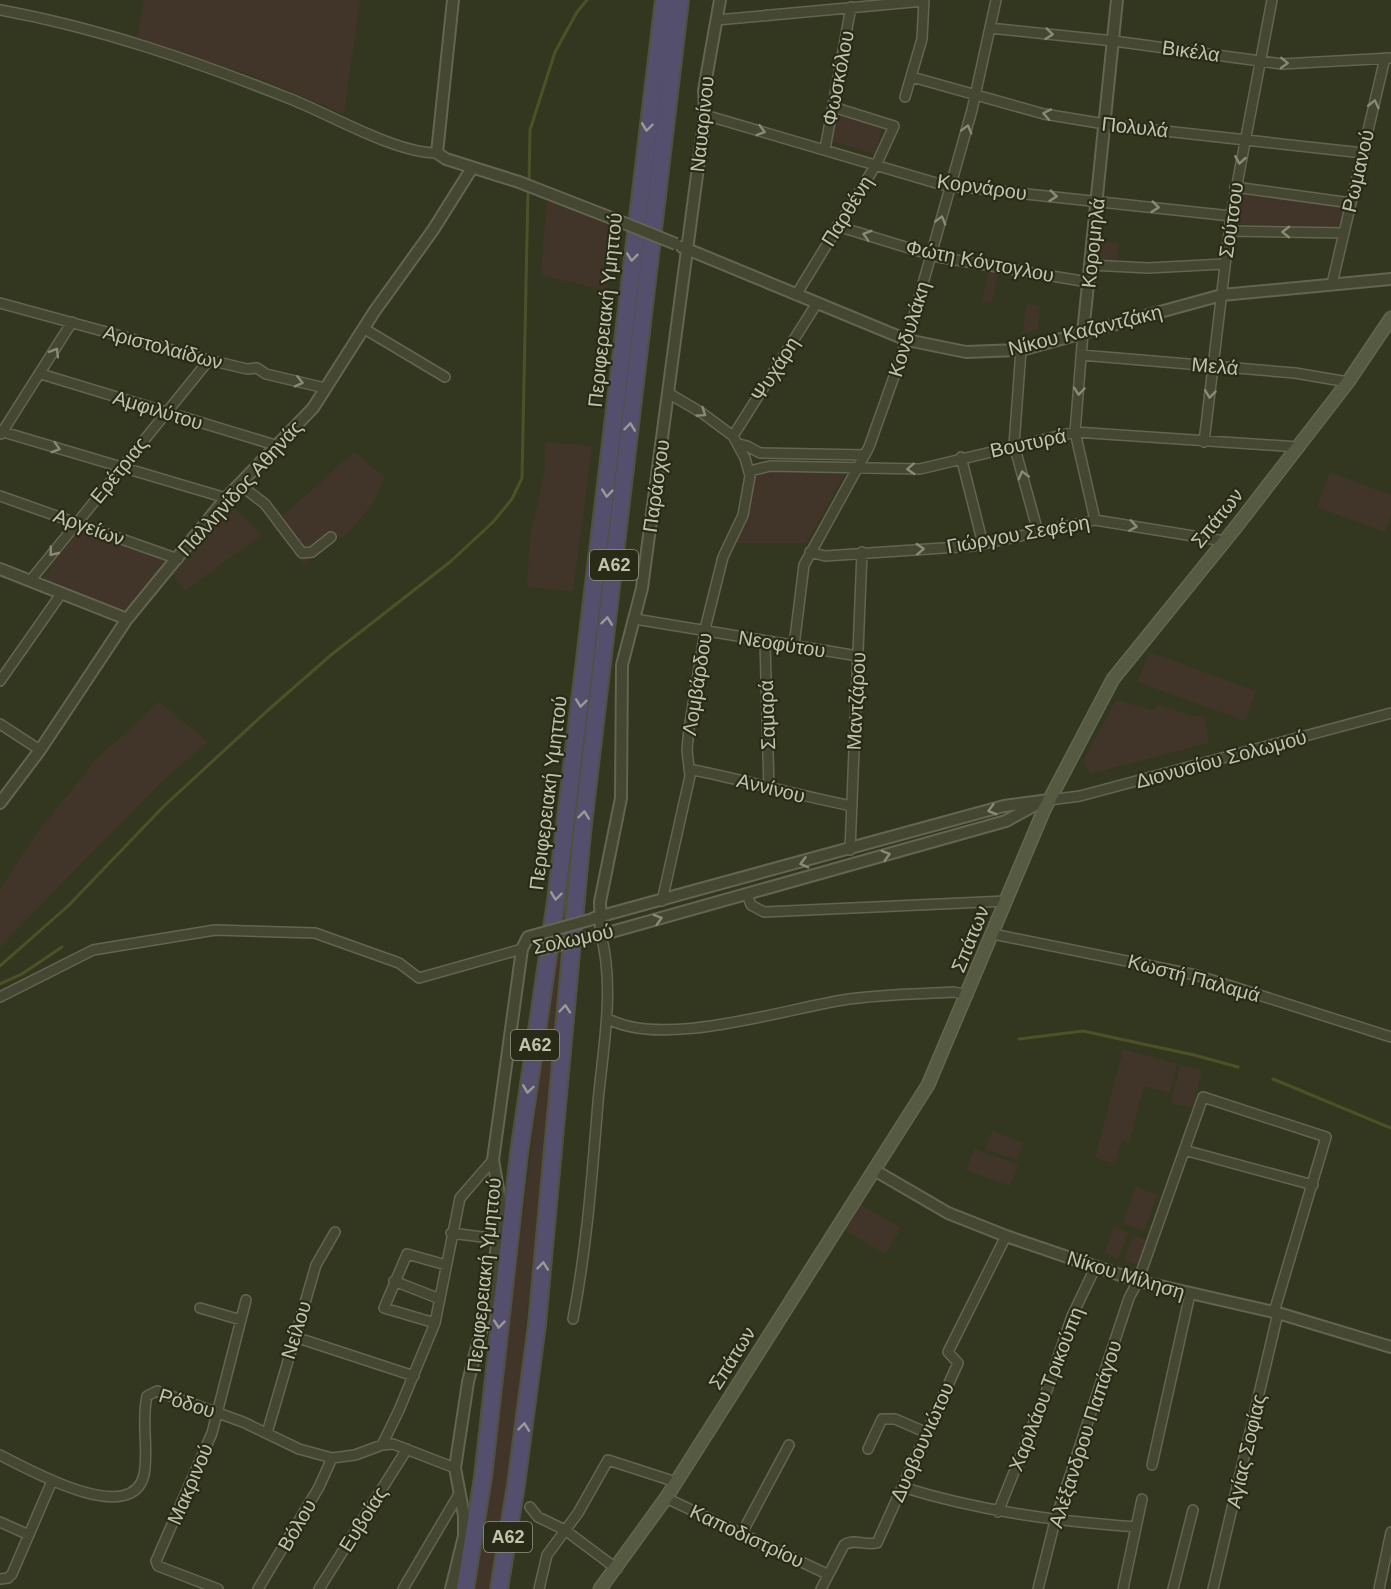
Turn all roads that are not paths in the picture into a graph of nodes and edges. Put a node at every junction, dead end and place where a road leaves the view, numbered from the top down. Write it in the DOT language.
graph roads {
  1 [pos="453,0"];
  2 [pos="658,0"];
  3 [pos="664,0"];
  4 [pos="680,0"];
  5 [pos="720,0"];
  6 [pos="924,0"];
  7 [pos="996,0"];
  8 [pos="1118,0"];
  9 [pos="1272,0"];
  10 [pos="851,8"];
  11 [pos="0,10"];
  12 [pos="717,20"];
  13 [pos="990,28"];
  14 [pos="1114,41"];
  15 [pos="1388,58"];
  16 [pos="1261,61"];
  17 [pos="654,69"];
  18 [pos="912,76"];
  19 [pos="975,96"];
  20 [pos="905,97"];
  21 [pos="833,107"];
  22 [pos="705,115"];
  23 [pos="1105,124"];
  24 [pos="1244,138"];
  25 [pos="825,149"];
  26 [pos="437,153"];
  27 [pos="1363,153"];
  28 [pos="877,163"];
  29 [pos="472,168"];
  30 [pos="951,185"];
  31 [pos="1235,187"];
  32 [pos="1097,201"];
  33 [pos="1351,204"];
  34 [pos="1231,216"];
  35 [pos="837,226"];
  36 [pos="1229,231"];
  37 [pos="1344,233"];
  38 [pos="687,249"];
  39 [pos="931,255"];
  40 [pos="1224,264"];
  41 [pos="1090,265"];
  42 [pos="1391,279"];
  43 [pos="1088,282"];
  44 [pos="1332,284"];
  45 [pos="796,295"];
  46 [pos="1222,295"];
  47 [pos="0,303"];
  48 [pos="817,303"];
  49 [pos="1391,318"];
  50 [pos="72,322"];
  51 [pos="363,328"];
  52 [pos="1083,333"];
  53 [pos="907,340"];
  54 [pos="1021,350"];
  55 [pos="1081,355"];
  56 [pos="209,360"];
  57 [pos="1213,365"];
  58 [pos="41,374"];
  59 [pos="445,377"];
  60 [pos="1348,382"];
  61 [pos="325,388"];
  62 [pos="668,393"];
  63 [pos="166,412"];
  64 [pos="1075,432"];
  65 [pos="1,433"];
  66 [pos="736,440"];
  67 [pos="1204,442"];
  68 [pos="275,445"];
  69 [pos="1014,445"];
  70 [pos="1299,447"];
  71 [pos="760,453"];
  72 [pos="865,455"];
  73 [pos="962,458"];
  74 [pos="120,468"];
  75 [pos="858,468"];
  76 [pos="755,470"];
  77 [pos="238,484"];
  78 [pos="0,496"];
  79 [pos="226,498"];
  80 [pos="1095,520"];
  81 [pos="76,523"];
  82 [pos="1038,532"];
  83 [pos="331,537"];
  84 [pos="1224,541"];
  85 [pos="983,544"];
  86 [pos="810,552"];
  87 [pos="862,552"];
  88 [pos="178,559"];
  89 [pos="0,569"];
  90 [pos="30,581"];
  91 [pos="61,594"];
  92 [pos="127,619"];
  93 [pos="635,620"];
  94 [pos="705,631"];
  95 [pos="765,641"];
  96 [pos="794,646"];
  97 [pos="858,656"];
  98 [pos="0,681"];
  99 [pos="1391,713"];
  100 [pos="0,724"];
  101 [pos="40,750"];
  102 [pos="689,769"];
  103 [pos="769,789"];
  104 [pos="1045,801"];
  105 [pos="0,802"];
  106 [pos="852,806"];
  107 [pos="850,850"];
  108 [pos="747,894"];
  109 [pos="662,901"];
  110 [pos="1006,901"];
  111 [pos="596,918"];
  112 [pos="993,934"];
  113 [pos="598,935"];
  114 [pos="522,949"];
  115 [pos="968,994"];
  116 [pos="0,997"];
  117 [pos="607,1018"];
  118 [pos="1391,1037"];
  119 [pos="1326,1137"];
  120 [pos="1184,1150"];
  121 [pos="493,1160"];
  122 [pos="874,1170"];
  123 [pos="1313,1185"];
  124 [pos="335,1232"];
  125 [pos="451,1233"];
  126 [pos="1005,1236"];
  127 [pos="498,1239"];
  128 [pos="446,1265"];
  129 [pos="1096,1266"];
  130 [pos="394,1281"];
  131 [pos="1138,1281"];
  132 [pos="1190,1294"];
  133 [pos="440,1299"];
  134 [pos="246,1300"];
  135 [pos="200,1308"];
  136 [pos="1276,1313"];
  137 [pos="573,1319"];
  138 [pos="241,1320"];
  139 [pos="435,1323"];
  140 [pos="295,1337"];
  141 [pos="1391,1347"];
  142 [pos="414,1376"];
  143 [pos="217,1412"];
  144 [pos="925,1432"];
  145 [pos="267,1433"];
  146 [pos="382,1444"];
  147 [pos="789,1445"];
  148 [pos="407,1449"];
  149 [pos="868,1449"];
  150 [pos="0,1455"];
  151 [pos="332,1458"];
  152 [pos="1152,1465"];
  153 [pos="455,1468"];
  154 [pos="52,1481"];
  155 [pos="676,1482"];
  156 [pos="516,1485"];
  157 [pos="902,1487"];
  158 [pos="459,1494"];
  159 [pos="666,1498"];
  160 [pos="1142,1499"];
  161 [pos="530,1507"];
  162 [pos="1193,1510"];
  163 [pos="998,1512"];
  164 [pos="1055,1521"];
  165 [pos="0,1522"];
  166 [pos="1136,1527"];
  167 [pos="565,1530"];
  168 [pos="1391,1532"];
  169 [pos="742,1533"];
  170 [pos="29,1535"];
  171 [pos="617,1569"];
  172 [pos="827,1574"];
  173 [pos="4,1579"];
  174 [pos="218,1589"];
  175 [pos="258,1589"];
  176 [pos="320,1589"];
  177 [pos="402,1589"];
  178 [pos="452,1589"];
  179 [pos="465,1589"];
  180 [pos="499,1589"];
  181 [pos="508,1589"];
  182 [pos="539,1589"];
  183 [pos="600,1589"];
  184 [pos="821,1589"];
  185 [pos="1038,1589"];
  186 [pos="1123,1589"];
  187 [pos="1173,1589"];
  188 [pos="1213,1589"];
  189 [pos="1379,1589"];
  1 -- 26 [label="street"];
  2 -- 17 [label="highway"];
  3 -- 17 [label="highway, Περιφερειακή Υμηττού / Α62"];
  156 -- 4 [label="highway, Περιφερειακή Υμηττού / Α62, one-way"];
  5 -- 12 [label="street, Ναυαρίνου"];
  6 -- 10 [label="street"];
  6 -- 18 [label="street"];
  7 -- 13 [label="street, Κονδυλάκη"];
  8 -- 14 [label="street, Κορομηλά"];
  9 -- 16 [label="street, Σούτσου"];
  10 -- 12 [label="street"];
  10 -- 21 [label="street, Φωσκόλου"];
  11 -- 26 [label="street"];
  12 -- 22 [label="street, Ναυαρίνου"];
  13 -- 14 [label="street, Βικέλα, one-way"];
  13 -- 19 [label="street, Κονδυλάκη"];
  14 -- 16 [label="street, Βικέλα"];
  14 -- 23 [label="street, Κορομηλά"];
  16 -- 15 [label="street, Βικέλα, one-way"];
  27 -- 15 [label="street, Ρωμανού, one-way"];
  16 -- 24 [label="street, Σούτσου"];
  17 -- 179 [label="highway, Περιφερειακή Υμηττού / Α62, one-way"];
  18 -- 19 [label="street, Πολυλά"];
  18 -- 20 [label="street"];
  23 -- 19 [label="street, Πολυλά, one-way"];
  30 -- 19 [label="street, Κονδυλάκη, one-way"];
  21 -- 25 [label="street, Φωσκόλου"];
  21 -- 28 [label="street, Παρθένη"];
  22 -- 25 [label="street, Κορνάρου, one-way"];
  22 -- 38 [label="street, Ναυαρίνου"];
  23 -- 24 [label="street, Πολυλά"];
  23 -- 32 [label="street, Κορομηλά"];
  24 -- 27 [label="street, Πολυλά"];
  24 -- 31 [label="street, Σούτσου, one-way"];
  25 -- 28 [label="street, Κορνάρου"];
  26 -- 29 [label="street"];
  27 -- 33 [label="street, Ρωμανού"];
  28 -- 30 [label="street, Κορνάρου"];
  28 -- 35 [label="street, Παρθένη"];
  29 -- 38 [label="street, Νίκου Καζαντζάκη, bridge"];
  29 -- 51 [label="street, Παλληνίδος Αθηνάς"];
  30 -- 32 [label="street, Κορνάρου, one-way"];
  39 -- 30 [label="street, Κονδυλάκη, one-way"];
  31 -- 33 [label="street"];
  31 -- 34 [label="street, Σούτσου"];
  32 -- 34 [label="street, Κορνάρου, one-way"];
  32 -- 41 [label="street, Κορομηλά"];
  33 -- 37 [label="street, Ρωμανού"];
  34 -- 36 [label="street, Σούτσου"];
  39 -- 35 [label="street, Φώτη Κόντογλου, one-way"];
  35 -- 45 [label="street, Παρθένη"];
  37 -- 36 [label="street, one-way"];
  36 -- 40 [label="street, Σούτσου"];
  37 -- 44 [label="street, Ρωμανού"];
  38 -- 45 [label="street, Νίκου Καζαντζάκη"];
  38 -- 62 [label="street, Παράσχου"];
  39 -- 43 [label="street, Φώτη Κόντογλου"];
  39 -- 53 [label="street, Κονδυλάκη"];
  40 -- 41 [label="street"];
  40 -- 46 [label="street, Σούτσου"];
  41 -- 43 [label="street, Κορομηλά"];
  42 -- 44 [label="street, Νίκου Καζαντζάκη"];
  43 -- 52 [label="street, Κορομηλά"];
  44 -- 46 [label="street, Νίκου Καζαντζάκη"];
  45 -- 48 [label="street, Νίκου Καζαντζάκη"];
  46 -- 52 [label="street, Νίκου Καζαντζάκη"];
  46 -- 57 [label="street, Σούτσου"];
  47 -- 50 [label="street, Αριστολαίδων"];
  48 -- 53 [label="street, Νίκου Καζαντζάκη"];
  48 -- 66 [label="street, Ψυχάρη"];
  49 -- 60 [label="main road, Σπάτων"];
  50 -- 56 [label="street, Αριστολαίδων"];
  58 -- 50 [label="street, one-way"];
  51 -- 59 [label="street"];
  51 -- 61 [label="street, Παλληνίδος Αθηνάς"];
  52 -- 54 [label="street, Νίκου Καζαντζάκη"];
  52 -- 55 [label="street, Κορομηλά"];
  53 -- 54 [label="street, Νίκου Καζαντζάκη"];
  53 -- 72 [label="street, Κονδυλάκη"];
  54 -- 69 [label="street"];
  55 -- 57 [label="street, Μελά"];
  55 -- 64 [label="street, Κορομηλά, one-way"];
  56 -- 61 [label="street, Αριστολαίδων, one-way"];
  56 -- 63 [label="street, Ερέτριας"];
  57 -- 60 [label="street, Μελά"];
  57 -- 67 [label="street, Σούτσου, one-way"];
  58 -- 63 [label="street, Αμφιλύτου"];
  58 -- 65 [label="street"];
  60 -- 70 [label="main road, Σπάτων"];
  61 -- 68 [label="street, Παλληνίδος Αθηνάς"];
  62 -- 66 [label="street, one-way"];
  62 -- 93 [label="street, Παράσχου"];
  63 -- 68 [label="street, Αμφιλύτου"];
  63 -- 74 [label="street, Ερέτριας"];
  64 -- 67 [label="street, Βουτυρά"];
  64 -- 69 [label="street, Βουτυρά"];
  64 -- 80 [label="street, Κορομηλά"];
  65 -- 74 [label="street, one-way"];
  66 -- 71 [label="street"];
  66 -- 76 [label="street"];
  67 -- 70 [label="street, Βουτυρά"];
  68 -- 77 [label="street, Παλληνίδος Αθηνάς"];
  69 -- 73 [label="street, Βουτυρά"];
  82 -- 69 [label="street, one-way"];
  70 -- 84 [label="main road, Σπάτων"];
  71 -- 72 [label="street"];
  71 -- 76 [label="street"];
  72 -- 75 [label="street, Κονδυλάκη"];
  73 -- 75 [label="street, Βουτυρά, one-way"];
  73 -- 85 [label="street"];
  74 -- 79 [label="street"];
  74 -- 81 [label="street, Ερέτριας"];
  75 -- 76 [label="street, Βουτυρά"];
  75 -- 86 [label="street, Κονδυλάκη"];
  76 -- 94 [label="street, Λομβάρδου"];
  77 -- 79 [label="street, Παλληνίδος Αθηνάς"];
  77 -- 83 [label="street"];
  78 -- 81 [label="street, Αργείων"];
  79 -- 88 [label="street, Παλληνίδος Αθηνάς"];
  80 -- 82 [label="street, Γιώργου Σεφέρη"];
  80 -- 84 [label="street, Γιώργου Σεφέρη, one-way"];
  81 -- 88 [label="street, Αργείων"];
  81 -- 90 [label="street, Ερέτριας, one-way"];
  82 -- 85 [label="street, Γιώργου Σεφέρη"];
  84 -- 104 [label="main road, Σπάτων"];
  87 -- 85 [label="street, Γιώργου Σεφέρη, one-way"];
  86 -- 87 [label="street, Γιώργου Σεφέρη"];
  86 -- 96 [label="street, Κονδυλάκη"];
  87 -- 97 [label="street, Μαντζάρου"];
  88 -- 92 [label="street, Παλληνίδος Αθηνάς"];
  89 -- 90 [label="street"];
  90 -- 91 [label="street"];
  91 -- 92 [label="street"];
  91 -- 98 [label="street"];
  92 -- 101 [label="street, Παλληνίδος Αθηνάς"];
  93 -- 94 [label="street, Νεοφύτου"];
  93 -- 111 [label="street, Παράσχου"];
  94 -- 95 [label="street, Νεοφύτου"];
  94 -- 102 [label="street, Λομβάρδου"];
  95 -- 96 [label="street, Νεοφύτου"];
  95 -- 103 [label="street, Σαμαρά"];
  96 -- 97 [label="street, Νεοφύτου"];
  97 -- 106 [label="street, Μαντζάρου"];
  99 -- 104 [label="street, Διονυσίου Σολωμού"];
  100 -- 101 [label="street"];
  101 -- 105 [label="street, Παλληνίδος Αθηνάς"];
  102 -- 103 [label="street, Αννίνου"];
  102 -- 109 [label="street, Λομβάρδου"];
  103 -- 106 [label="street, Αννίνου"];
  104 -- 107 [label="street, Σολωμού, one-way"];
  108 -- 104 [label="street, Σολωμού, one-way"];
  104 -- 110 [label="main road, Σπάτων"];
  106 -- 107 [label="street, Μαντζάρου"];
  107 -- 109 [label="street, Σολωμού, one-way"];
  108 -- 110 [label="street"];
  113 -- 108 [label="street, Σολωμού, one-way"];
  109 -- 111 [label="street, Σολωμού"];
  110 -- 112 [label="main road, Σπάτων"];
  111 -- 113 [label="street, Παράσχου"];
  111 -- 114 [label="street, Σολωμού, bridge"];
  112 -- 115 [label="main road, Σπάτων"];
  112 -- 118 [label="street, Κωστή Παλαμά"];
  113 -- 114 [label="street, Σολωμού, bridge"];
  113 -- 117 [label="street"];
  114 -- 116 [label="street"];
  114 -- 121 [label="street"];
  115 -- 117 [label="street"];
  115 -- 122 [label="main road, Σπάτων"];
  117 -- 137 [label="street"];
  119 -- 120 [label="street, Αλέξανδρου Παπάγου"];
  119 -- 123 [label="street, Αγίας Σοφίας"];
  120 -- 123 [label="street"];
  120 -- 131 [label="street, Αλέξανδρου Παπάγου"];
  121 -- 125 [label="street"];
  121 -- 127 [label="street"];
  122 -- 126 [label="street, Νίκου Μίληση"];
  122 -- 155 [label="main road, Σπάτων"];
  123 -- 136 [label="street, Αγίας Σοφίας"];
  124 -- 140 [label="street, Νείλου"];
  125 -- 127 [label="street"];
  125 -- 128 [label="street"];
  126 -- 129 [label="street, Νίκου Μίληση"];
  126 -- 144 [label="street, Δυοβουνιώτου"];
  127 -- 153 [label="street"];
  128 -- 130 [label="street"];
  128 -- 133 [label="street"];
  129 -- 131 [label="street, Νίκου Μίληση"];
  129 -- 163 [label="street, Χαριλάου Τρικούπη"];
  130 -- 133 [label="street"];
  130 -- 139 [label="street"];
  131 -- 132 [label="street, Νίκου Μίληση"];
  131 -- 164 [label="street, Αλέξανδρου Παπάγου"];
  132 -- 136 [label="street, Νίκου Μίληση"];
  132 -- 152 [label="street"];
  133 -- 139 [label="street"];
  134 -- 138 [label="street, Μακρινού"];
  135 -- 138 [label="street"];
  136 -- 141 [label="street, Νίκου Μίληση"];
  136 -- 188 [label="street, Αγίας Σοφίας"];
  138 -- 143 [label="street, Μακρινού"];
  139 -- 142 [label="street"];
  140 -- 142 [label="street"];
  140 -- 145 [label="street, Νείλου"];
  142 -- 146 [label="street"];
  143 -- 145 [label="street, Ρόδου"];
  143 -- 154 [label="street, Ρόδου"];
  143 -- 174 [label="street, Μακρινού"];
  144 -- 149 [label="street"];
  144 -- 157 [label="street, Δυοβουνιώτου"];
  145 -- 151 [label="street, Ρόδου"];
  146 -- 148 [label="street"];
  146 -- 151 [label="street, Ρόδου"];
  147 -- 169 [label="street"];
  148 -- 153 [label="street"];
  148 -- 176 [label="street, Ευβοίας"];
  150 -- 154 [label="street, Ρόδου"];
  151 -- 175 [label="street, Βόλου"];
  153 -- 158 [label="street"];
  154 -- 170 [label="street"];
  155 -- 159 [label="main road, Σπάτων"];
  155 -- 167 [label="street"];
  156 -- 180 [label="highway, Περιφερειακή Υμηττού / Α62"];
  156 -- 181 [label="highway"];
  157 -- 163 [label="street"];
  157 -- 172 [label="street, Δυοβουνιώτου"];
  158 -- 177 [label="street"];
  158 -- 178 [label="street"];
  159 -- 169 [label="street, Καποδιστρίου"];
  159 -- 171 [label="main road, Σπάτων"];
  160 -- 166 [label="street"];
  161 -- 167 [label="street"];
  162 -- 187 [label="street"];
  163 -- 164 [label="street"];
  164 -- 166 [label="street"];
  164 -- 185 [label="street, Αλέξανδρου Παπάγου"];
  165 -- 170 [label="street"];
  166 -- 186 [label="street"];
  167 -- 171 [label="street"];
  167 -- 182 [label="street"];
  168 -- 189 [label="street"];
  169 -- 172 [label="street, Καποδιστρίου"];
  170 -- 173 [label="street"];
  171 -- 183 [label="main road, Σπάτων"];
  172 -- 184 [label="street, Δυοβουνιώτου"];
}
